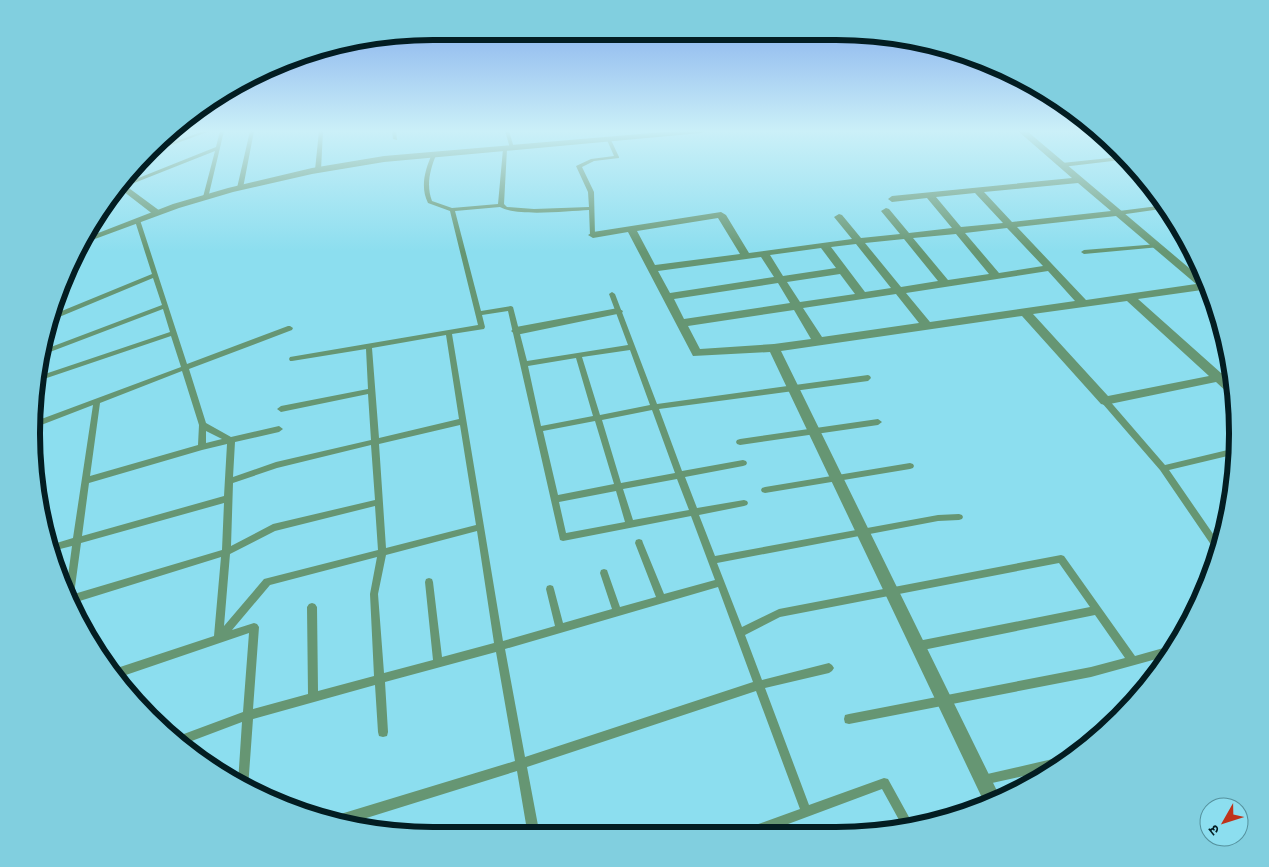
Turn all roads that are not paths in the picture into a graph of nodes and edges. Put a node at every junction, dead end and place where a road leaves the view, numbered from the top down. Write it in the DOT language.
graph roads {
  1 [pos="157,171"];
  2 [pos="212,171"];
  3 [pos="243,171"];
  4 [pos="312,171"];
  5 [pos="426,171"];
  6 [pos="505,171"];
  7 [pos="581,171"];
  8 [pos="1070,171"];
  9 [pos="1080,180"];
  10 [pos="132,181"];
  11 [pos="126,188"];
  12 [pos="240,188"];
  13 [pos="978,190"];
  14 [pos="929,195"];
  15 [pos="206,198"];
  16 [pos="892,199"];
  17 [pos="501,205"];
  18 [pos="592,208"];
  19 [pos="1159,209"];
  20 [pos="452,210"];
  21 [pos="886,211"];
  22 [pos="1119,213"];
  23 [pos="157,214"];
  24 [pos="839,217"];
  25 [pos="138,220"];
  26 [pos="1010,225"];
  27 [pos="631,229"];
  28 [pos="959,230"];
  29 [pos="594,235"];
  30 [pos="907,236"];
  31 [pos="92,239"];
  32 [pos="858,241"];
  33 [pos="824,245"];
  34 [pos="1158,246"];
  35 [pos="1084,252"];
  36 [pos="764,253"];
  37 [pos="746,256"];
  38 [pos="1050,268"];
  39 [pos="652,269"];
  40 [pos="843,270"];
  41 [pos="155,275"];
  42 [pos="996,276"];
  43 [pos="1196,277"];
  44 [pos="780,280"];
  45 [pos="946,283"];
  46 [pos="1200,285"];
  47 [pos="898,290"];
  48 [pos="612,294"];
  49 [pos="862,296"];
  50 [pos="667,297"];
  51 [pos="1129,297"];
  52 [pos="1084,304"];
  53 [pos="165,306"];
  54 [pos="796,306"];
  55 [pos="618,311"];
  56 [pos="1025,312"];
  57 [pos="479,314"];
  58 [pos="58,315"];
  59 [pos="681,323"];
  60 [pos="927,326"];
  61 [pos="290,328"];
  62 [pos="516,331"];
  63 [pos="174,333"];
  64 [pos="449,333"];
  65 [pos="819,342"];
  66 [pos="369,346"];
  67 [pos="632,347"];
  68 [pos="774,348"];
  69 [pos="49,350"];
  70 [pos="578,355"];
  71 [pos="292,359"];
  72 [pos="524,364"];
  73 [pos="185,367"];
  74 [pos="1225,376"];
  75 [pos="44,377"];
  76 [pos="1218,377"];
  77 [pos="868,378"];
  78 [pos="1226,385"];
  79 [pos="794,389"];
  80 [pos="371,391"];
  81 [pos="97,401"];
  82 [pos="1105,401"];
  83 [pos="655,408"];
  84 [pos="281,409"];
  85 [pos="599,418"];
  86 [pos="463,421"];
  87 [pos="40,422"];
  88 [pos="878,422"];
  89 [pos="203,425"];
  90 [pos="539,429"];
  91 [pos="279,430"];
  92 [pos="815,432"];
  93 [pos="231,441"];
  94 [pos="375,442"];
  95 [pos="740,442"];
  96 [pos="202,447"];
  97 [pos="1228,453"];
  98 [pos="743,463"];
  99 [pos="910,466"];
  100 [pos="1163,468"];
  101 [pos="680,475"];
  102 [pos="837,478"];
  103 [pos="230,481"];
  104 [pos="85,482"];
  105 [pos="618,487"];
  106 [pos="765,490"];
  107 [pos="229,498"];
  108 [pos="554,499"];
  109 [pos="378,502"];
  110 [pos="744,503"];
  111 [pos="694,512"];
  112 [pos="959,517"];
  113 [pos="630,524"];
  114 [pos="480,527"];
  115 [pos="862,531"];
  116 [pos="1215,538"];
  117 [pos="77,541"];
  118 [pos="639,543"];
  119 [pos="57,546"];
  120 [pos="226,552"];
  121 [pos="382,552"];
  122 [pos="712,560"];
  123 [pos="604,573"];
  124 [pos="429,582"];
  125 [pos="720,582"];
  126 [pos="71,586"];
  127 [pos="550,589"];
  128 [pos="892,592"];
  129 [pos="76,598"];
  130 [pos="661,599"];
  131 [pos="312,607"];
  132 [pos="1097,610"];
  133 [pos="618,612"];
  134 [pos="560,629"];
  135 [pos="739,632"];
  136 [pos="218,639"];
  137 [pos="500,646"];
  138 [pos="918,646"];
  139 [pos="1162,653"];
  140 [pos="1133,661"];
  141 [pos="438,663"];
  142 [pos="829,668"];
  143 [pos="120,672"];
  144 [pos="380,679"];
  145 [pos="759,685"];
  146 [pos="313,697"];
  147 [pos="944,701"];
  148 [pos="248,715"];
  149 [pos="849,719"];
  150 [pos="383,732"];
  151 [pos="185,738"];
  152 [pos="521,764"];
  153 [pos="1047,765"];
  154 [pos="244,778"];
  155 [pos="983,780"];
  156 [pos="990,795"];
  157 [pos="806,811"];
  158 [pos="349,817"];
  159 [pos="906,820"];
  160 [pos="532,827"];
  161 [pos="764,827"];
  1 -- 10 [label="lane"];
  2 -- 15 [label="lane"];
  3 -- 12 [label="lane"];
  4 -- 12 [label="street"];
  5 -- 20 [label="lane"];
  6 -- 17 [label="lane"];
  7 -- 18 [label="lane"];
  8 -- 9 [label="street"];
  9 -- 13 [label="street"];
  9 -- 22 [label="street"];
  11 -- 23 [label="street"];
  12 -- 15 [label="street"];
  13 -- 14 [label="street"];
  13 -- 26 [label="street"];
  14 -- 16 [label="street"];
  14 -- 28 [label="street"];
  15 -- 23 [label="street"];
  17 -- 18 [label="lane"];
  17 -- 20 [label="lane"];
  18 -- 29 [label="lane"];
  19 -- 22 [label="lane"];
  20 -- 57 [label="lane"];
  21 -- 30 [label="street"];
  22 -- 26 [label="street"];
  22 -- 34 [label="street"];
  23 -- 25 [label="street"];
  24 -- 32 [label="street"];
  25 -- 31 [label="street"];
  25 -- 41 [label="lane"];
  26 -- 28 [label="street"];
  26 -- 38 [label="street"];
  27 -- 29 [label="street"];
  27 -- 37 [label="street"];
  27 -- 39 [label="street"];
  28 -- 30 [label="street"];
  28 -- 42 [label="street"];
  30 -- 32 [label="street"];
  30 -- 45 [label="street"];
  32 -- 33 [label="street"];
  32 -- 47 [label="street"];
  33 -- 36 [label="street"];
  33 -- 40 [label="street"];
  34 -- 35 [label="lane"];
  34 -- 43 [label="street"];
  36 -- 37 [label="street"];
  36 -- 44 [label="street"];
  37 -- 39 [label="street"];
  38 -- 42 [label="street"];
  38 -- 52 [label="street"];
  39 -- 50 [label="street"];
  40 -- 44 [label="street"];
  40 -- 49 [label="street"];
  41 -- 53 [label="lane"];
  41 -- 58 [label="lane"];
  42 -- 45 [label="street"];
  44 -- 50 [label="street"];
  44 -- 54 [label="street"];
  45 -- 47 [label="street"];
  46 -- 51 [label="street"];
  47 -- 49 [label="street"];
  47 -- 60 [label="street"];
  48 -- 55 [label="lane"];
  49 -- 54 [label="street"];
  50 -- 59 [label="street"];
  51 -- 52 [label="street"];
  51 -- 76 [label="street"];
  52 -- 56 [label="street"];
  53 -- 63 [label="lane"];
  53 -- 69 [label="lane"];
  54 -- 59 [label="street"];
  54 -- 65 [label="street"];
  55 -- 62 [label="street"];
  55 -- 67 [label="lane"];
  56 -- 60 [label="street"];
  56 -- 82 [label="street"];
  57 -- 62 [label="lane"];
  57 -- 64 [label="lane"];
  59 -- 68 [label="street"];
  60 -- 65 [label="street"];
  61 -- 73 [label="lane"];
  62 -- 72 [label="lane"];
  63 -- 73 [label="lane"];
  63 -- 75 [label="lane"];
  64 -- 66 [label="lane"];
  64 -- 86 [label="lane"];
  65 -- 68 [label="street"];
  66 -- 71 [label="lane"];
  66 -- 80 [label="lane"];
  67 -- 70 [label="lane"];
  67 -- 83 [label="lane"];
  68 -- 79 [label="street"];
  70 -- 72 [label="lane"];
  70 -- 85 [label="lane"];
  72 -- 90 [label="lane"];
  73 -- 81 [label="lane"];
  73 -- 89 [label="lane"];
  74 -- 76 [label="street"];
  76 -- 78 [label="street"];
  76 -- 82 [label="street"];
  77 -- 79 [label="lane"];
  79 -- 83 [label="lane"];
  79 -- 92 [label="street"];
  80 -- 84 [label="lane"];
  80 -- 94 [label="lane"];
  81 -- 87 [label="lane"];
  81 -- 104 [label="lane"];
  82 -- 100 [label="lane"];
  83 -- 85 [label="lane"];
  83 -- 101 [label="lane"];
  85 -- 90 [label="lane"];
  85 -- 105 [label="lane"];
  86 -- 94 [label="lane"];
  86 -- 114 [label="lane"];
  88 -- 92 [label="lane"];
  89 -- 93 [label="lane"];
  89 -- 96 [label="lane"];
  90 -- 108 [label="lane"];
  91 -- 93 [label="lane"];
  92 -- 95 [label="lane"];
  92 -- 102 [label="street"];
  93 -- 96 [label="lane"];
  93 -- 103 [label="lane"];
  94 -- 103 [label="lane"];
  94 -- 109 [label="lane"];
  96 -- 104 [label="lane"];
  97 -- 100 [label="lane"];
  98 -- 101 [label="lane"];
  99 -- 102 [label="lane"];
  100 -- 116 [label="lane"];
  101 -- 105 [label="lane"];
  101 -- 111 [label="lane"];
  102 -- 106 [label="lane"];
  102 -- 115 [label="street"];
  103 -- 107 [label="lane"];
  104 -- 117 [label="lane"];
  105 -- 108 [label="lane"];
  105 -- 113 [label="lane"];
  107 -- 117 [label="lane"];
  107 -- 120 [label="lane"];
  108 -- 113 [label="lane"];
  109 -- 120 [label="lane"];
  109 -- 121 [label="lane"];
  110 -- 111 [label="lane"];
  111 -- 113 [label="lane"];
  111 -- 122 [label="lane"];
  112 -- 115 [label="lane"];
  114 -- 121 [label="lane"];
  114 -- 137 [label="lane"];
  115 -- 122 [label="lane"];
  115 -- 128 [label="street"];
  117 -- 119 [label="lane"];
  117 -- 126 [label="lane"];
  118 -- 130 [label="lane"];
  120 -- 129 [label="lane"];
  120 -- 136 [label="lane"];
  121 -- 136 [label="lane"];
  121 -- 144 [label="lane"];
  122 -- 125 [label="lane"];
  123 -- 133 [label="lane"];
  124 -- 141 [label="lane"];
  125 -- 130 [label="lane"];
  125 -- 135 [label="lane"];
  127 -- 134 [label="lane"];
  128 -- 132 [label="lane"];
  128 -- 135 [label="lane"];
  128 -- 138 [label="street"];
  130 -- 133 [label="lane"];
  131 -- 146 [label="lane"];
  132 -- 138 [label="lane"];
  132 -- 140 [label="lane"];
  133 -- 134 [label="lane"];
  134 -- 137 [label="lane"];
  135 -- 145 [label="lane"];
  136 -- 143 [label="lane"];
  136 -- 148 [label="lane"];
  137 -- 141 [label="lane"];
  137 -- 152 [label="lane"];
  138 -- 147 [label="street"];
  139 -- 140 [label="lane"];
  140 -- 147 [label="lane"];
  141 -- 144 [label="lane"];
  142 -- 145 [label="lane"];
  144 -- 146 [label="lane"];
  144 -- 150 [label="lane"];
  145 -- 152 [label="lane"];
  145 -- 157 [label="lane"];
  146 -- 148 [label="lane"];
  147 -- 149 [label="lane"];
  147 -- 155 [label="street"];
  148 -- 151 [label="lane"];
  148 -- 154 [label="lane"];
  152 -- 158 [label="lane"];
  152 -- 160 [label="lane"];
  153 -- 155 [label="lane"];
  155 -- 156 [label="street"];
  157 -- 159 [label="lane"];
  157 -- 161 [label="lane"];
}
